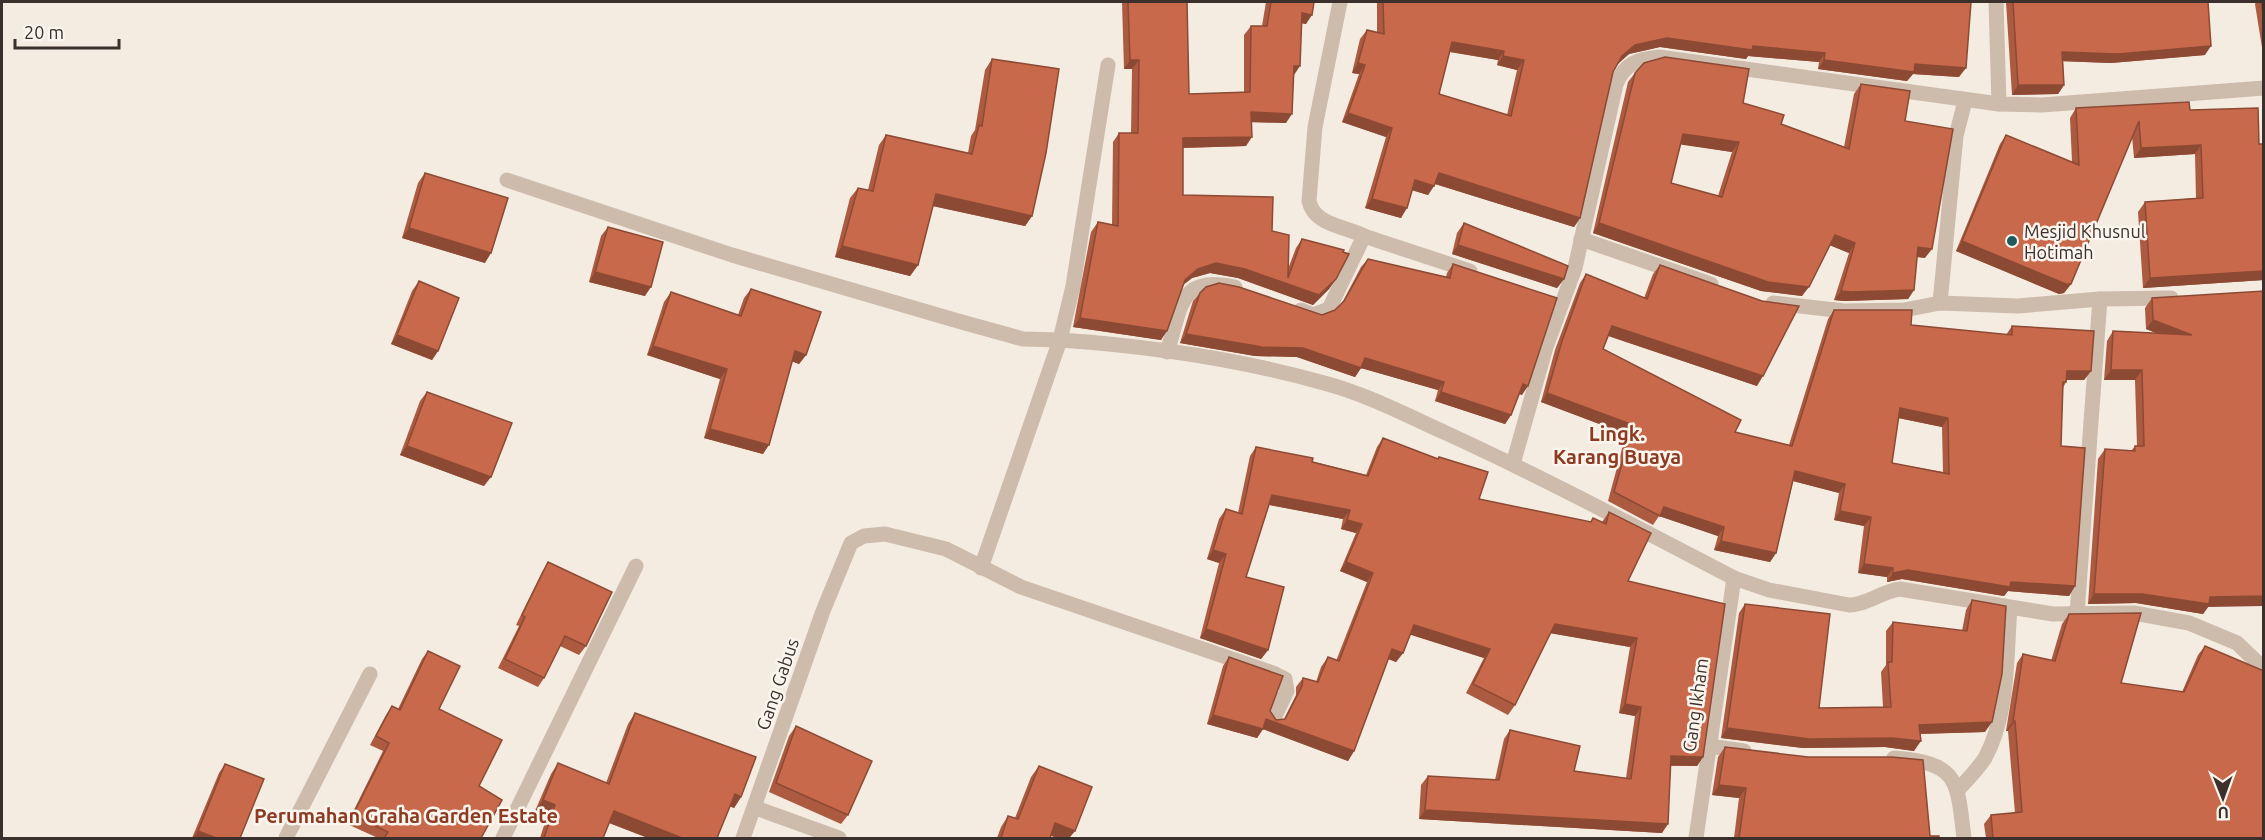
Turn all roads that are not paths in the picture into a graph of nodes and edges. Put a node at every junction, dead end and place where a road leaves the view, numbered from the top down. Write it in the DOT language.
graph roads {
  1 [pos="1341,2"];
  2 [pos="1996,2"];
  3 [pos="1108,65"];
  4 [pos="2264,88"];
  5 [pos="1965,100"];
  6 [pos="2000,104"];
  7 [pos="507,180"];
  8 [pos="1364,236"];
  9 [pos="1581,239"];
  10 [pos="1486,276"];
  11 [pos="1728,290"];
  12 [pos="1246,291"];
  13 [pos="2190,297"];
  14 [pos="2100,299"];
  15 [pos="1759,301"];
  16 [pos="1940,303"];
  17 [pos="1291,307"];
  18 [pos="1060,340"];
  19 [pos="1167,352"];
  20 [pos="1513,464"];
  21 [pos="636,566"];
  22 [pos="981,568"];
  23 [pos="1734,578"];
  24 [pos="2010,608"];
  25 [pos="2077,614"];
  26 [pos="2264,669"];
  27 [pos="370,674"];
  28 [pos="1273,720"];
  29 [pos="1709,746"];
  30 [pos="1762,754"];
  31 [pos="1875,757"];
  32 [pos="1958,790"];
  33 [pos="756,808"];
  34 [pos="286,838"];
  35 [pos="503,838"];
  36 [pos="743,838"];
  37 [pos="839,838"];
  38 [pos="1696,838"];
  39 [pos="1964,838"];
  1 -- 8 [label="street"];
  2 -- 6 [label="street"];
  3 -- 18 [label="street"];
  4 -- 6 [label="street"];
  5 -- 6 [label="street"];
  5 -- 9 [label="street"];
  5 -- 16 [label="street"];
  7 -- 18 [label="street"];
  8 -- 10 [label="street"];
  8 -- 17 [label="street"];
  9 -- 11 [label="street"];
  9 -- 20 [label="street"];
  12 -- 19 [label="street"];
  13 -- 14 [label="street"];
  14 -- 16 [label="street"];
  14 -- 25 [label="street"];
  15 -- 16 [label="street"];
  18 -- 19 [label="street"];
  18 -- 22 [label="street"];
  19 -- 20 [label="street"];
  20 -- 23 [label="street"];
  21 -- 35 [label="street"];
  22 -- 28 [label="street"];
  22 -- 33 [label="street, Gang Gabus"];
  23 -- 24 [label="street"];
  23 -- 29 [label="street, Gang Ikham"];
  24 -- 25 [label="street"];
  24 -- 32 [label="street"];
  25 -- 26 [label="street"];
  27 -- 34 [label="street"];
  29 -- 30 [label="street"];
  29 -- 38 [label="street, Gang Ikham"];
  31 -- 32 [label="street"];
  32 -- 39 [label="street"];
  33 -- 36 [label="street, Gang Gabus"];
  33 -- 37 [label="street"];
}
